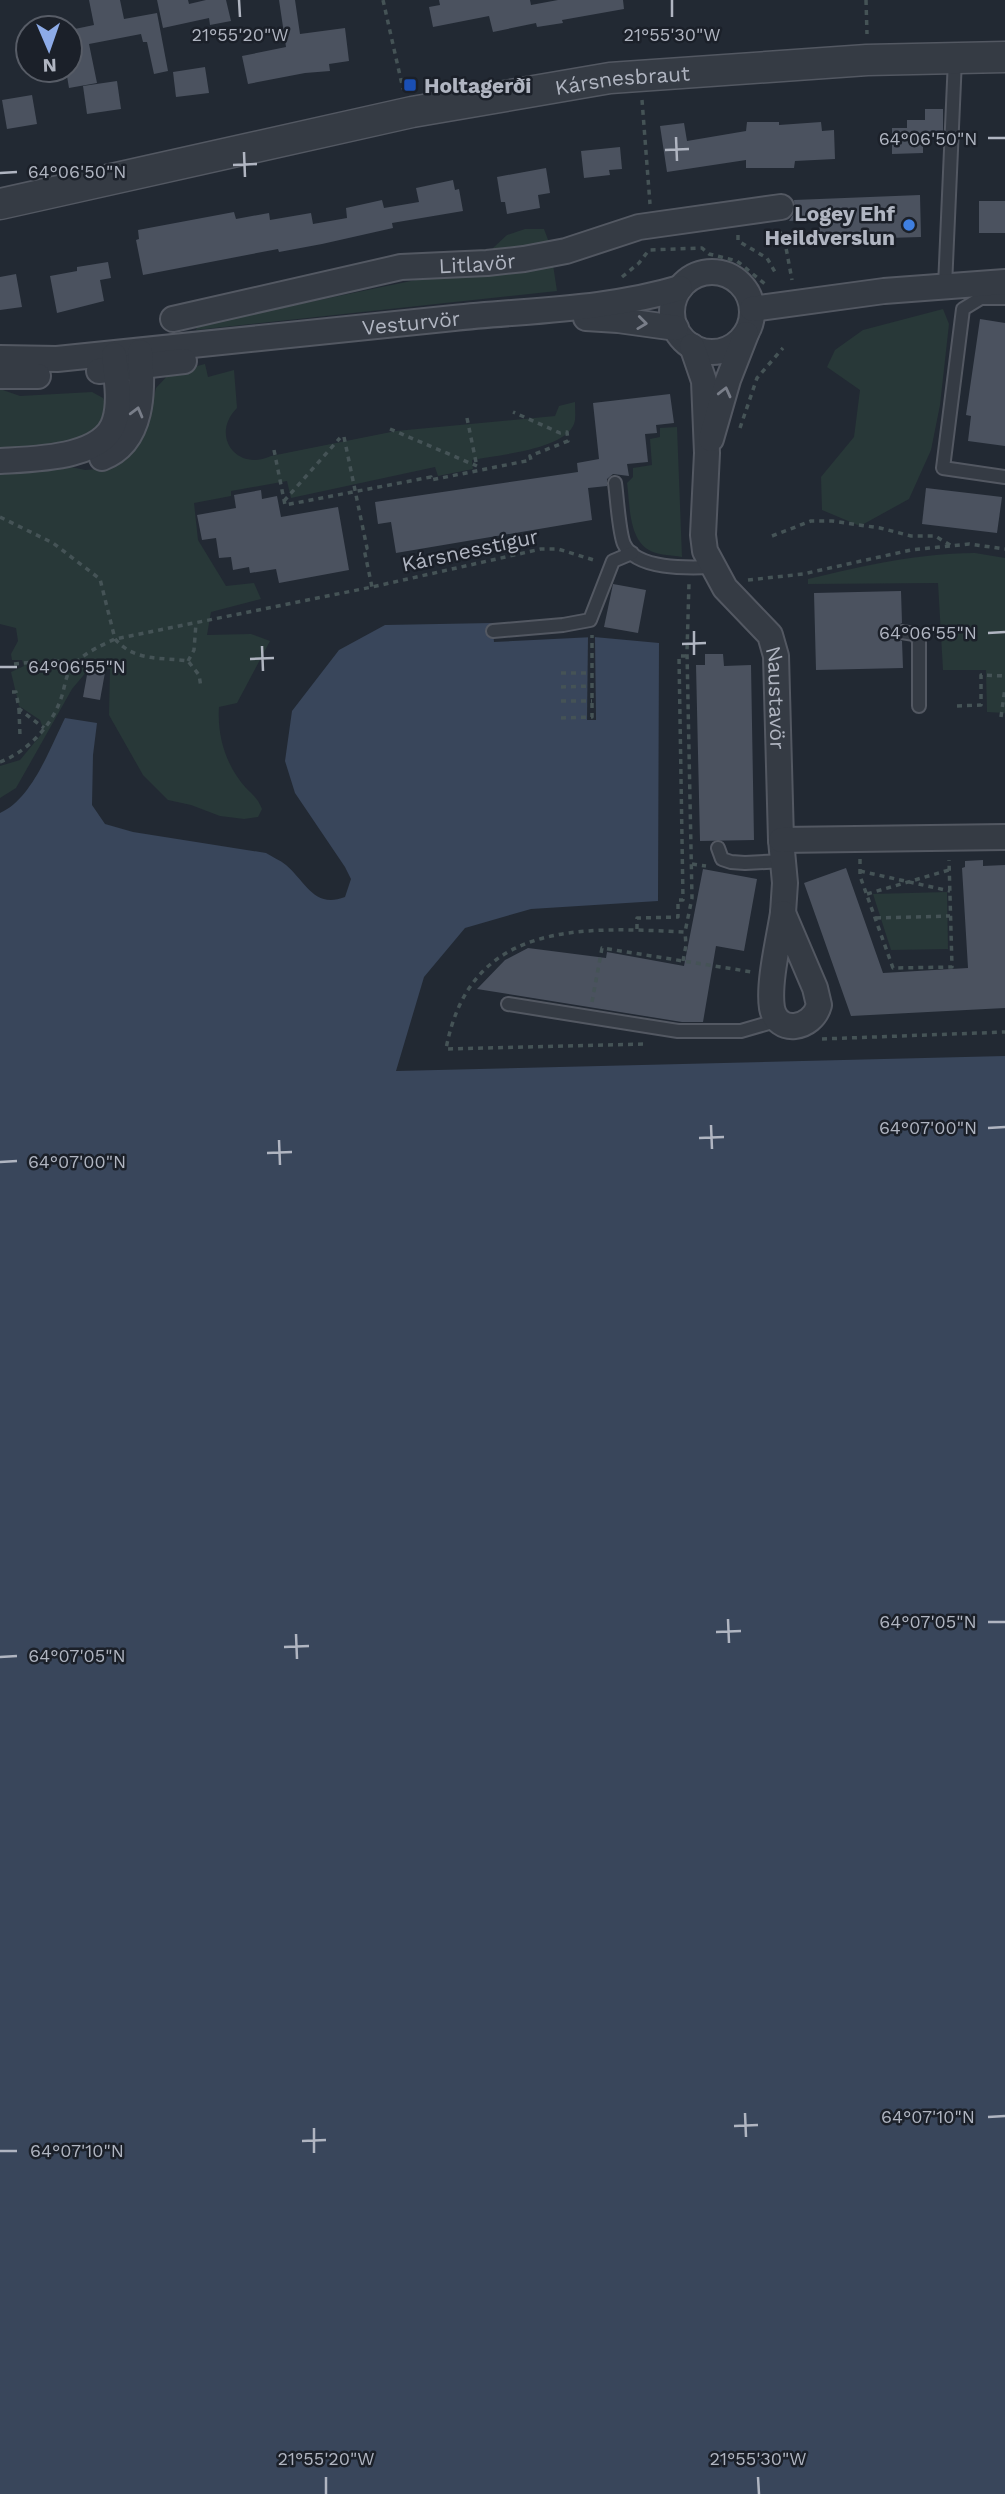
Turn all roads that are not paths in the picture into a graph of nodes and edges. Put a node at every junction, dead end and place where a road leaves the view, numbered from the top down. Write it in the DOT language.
graph roads {
  1 [pos="1005,57"];
  2 [pos="955,58"];
  3 [pos="0,204"];
  4 [pos="776,218"];
  5 [pos="1005,282"];
  6 [pos="945,286"];
  7 [pos="680,288"];
  8 [pos="1005,298"];
  9 [pos="173,319"];
  10 [pos="750,320"];
  11 [pos="684,337"];
  12 [pos="0,358"];
  13 [pos="140,358"];
  14 [pos="115,361"];
  15 [pos="0,376"];
  16 [pos="707,453"];
  17 [pos="46,458"];
  18 [pos="0,461"];
  19 [pos="1005,477"];
  20 [pos="615,483"];
  21 [pos="632,553"];
  22 [pos="717,574"];
  23 [pos="493,631"];
  24 [pos="902,632"];
  25 [pos="919,706"];
  26 [pos="1005,837"];
  27 [pos="718,848"];
  28 [pos="782,851"];
  29 [pos="783,913"];
  30 [pos="508,1004"];
  31 [pos="779,1020"];
  1 -- 2 [label="street, Kársnesbraut"];
  2 -- 3 [label="street, Kársnesbraut"];
  2 -- 6 [label="lane"];
  4 -- 9 [label="street, Litlavör"];
  5 -- 6 [label="street"];
  6 -- 10 [label="street"];
  7 -- 10 [label="street"];
  7 -- 11 [label="street"];
  7 -- 13 [label="street, Vesturvör"];
  8 -- 19 [label="lane"];
  10 -- 11 [label="street"];
  16 -- 10 [label="street, Naustavör, one-way"];
  13 -- 11 [label="street, Vesturvör, one-way"];
  11 -- 16 [label="street, Naustavör"];
  12 -- 14 [label="street, Vesturvör"];
  13 -- 14 [label="street, Vesturvör"];
  17 -- 13 [label="street, one-way"];
  14 -- 15 [label="street, Vesturvör"];
  14 -- 17 [label="street"];
  16 -- 22 [label="street, Naustavör"];
  17 -- 18 [label="street"];
  20 -- 21 [label="lane"];
  21 -- 22 [label="lane"];
  21 -- 23 [label="lane"];
  22 -- 28 [label="street, Naustavör"];
  24 -- 25 [label="lane"];
  26 -- 28 [label="street"];
  27 -- 28 [label="lane"];
  28 -- 29 [label="street, Naustavör"];
  29 -- 31 [label="street, Naustavör"];
  29 -- 31 [label="street, Naustavör"];
  30 -- 31 [label="lane"];
}
